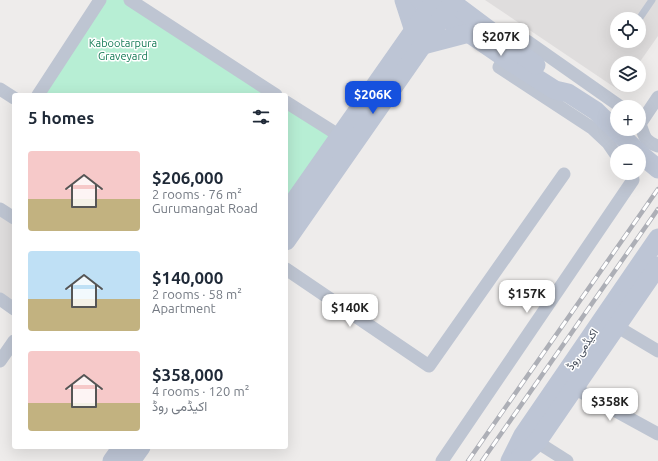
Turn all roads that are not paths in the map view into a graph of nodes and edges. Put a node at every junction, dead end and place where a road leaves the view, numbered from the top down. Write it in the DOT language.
graph roads {
  1 [pos="100,0"];
  2 [pos="130,0"];
  3 [pos="404,0"];
  4 [pos="474,0"];
  5 [pos="652,0"];
  6 [pos="441,4"];
  7 [pos="644,12"];
  8 [pos="475,28"];
  9 [pos="419,38"];
  10 [pos="508,52"];
  11 [pos="0,89"];
  12 [pos="39,93"];
  13 [pos="273,93"];
  14 [pos="12,97"];
  15 [pos="658,97"];
  16 [pos="611,100"];
  17 [pos="288,103"];
  18 [pos="646,114"];
  19 [pos="340,136"];
  20 [pos="644,136"];
  21 [pos="630,144"];
  22 [pos="610,146"];
  23 [pos="658,146"];
  24 [pos="646,159"];
  25 [pos="658,169"];
  26 [pos="564,174"];
  27 [pos="633,180"];
  28 [pos="0,208"];
  29 [pos="288,210"];
  30 [pos="12,217"];
  31 [pos="288,238"];
  32 [pos="658,238"];
  33 [pos="658,266"];
  34 [pos="288,270"];
  35 [pos="0,299"];
  36 [pos="12,308"];
  37 [pos="616,326"];
  38 [pos="12,344"];
  39 [pos="658,351"];
  40 [pos="0,361"];
  41 [pos="574,388"];
  42 [pos="658,434"];
  43 [pos="537,442"];
  44 [pos="121,449"];
  45 [pos="140,449"];
  46 [pos="112,461"];
  47 [pos="131,461"];
  48 [pos="442,461"];
  49 [pos="510,461"];
  50 [pos="517,461"];
  51 [pos="567,461"];
  1 -- 12 [label="street"];
  2 -- 13 [label="street"];
  3 -- 9 [label="street"];
  4 -- 8 [label="street"];
  5 -- 7 [label="lane"];
  6 -- 8 [label="street"];
  6 -- 9 [label="street"];
  8 -- 9 [label="street"];
  8 -- 10 [label="street"];
  9 -- 19 [label="street"];
  9 -- 31 [label="street"];
  10 -- 16 [label="street"];
  10 -- 21 [label="street"];
  10 -- 22 [label="street"];
  11 -- 14 [label="street"];
  15 -- 18 [label="street"];
  17 -- 19 [label="street"];
  19 -- 29 [label="street"];
  20 -- 23 [label="street"];
  24 -- 25 [label="street"];
  26 -- 34 [label="street"];
  27 -- 48 [label="street"];
  28 -- 30 [label="street"];
  32 -- 49 [label="street, اکیڈمی روڈ"];
  33 -- 37 [label="street, اکیڈمی روڈ"];
  35 -- 36 [label="street"];
  37 -- 39 [label="street"];
  37 -- 41 [label="street, اکیڈمی روڈ"];
  38 -- 40 [label="street"];
  41 -- 42 [label="street"];
  41 -- 43 [label="street, اکیڈمی روڈ"];
  43 -- 50 [label="street, اکیڈمی روڈ"];
  43 -- 51 [label="street"];
  44 -- 46 [label="street"];
  45 -- 47 [label="street"];
}
